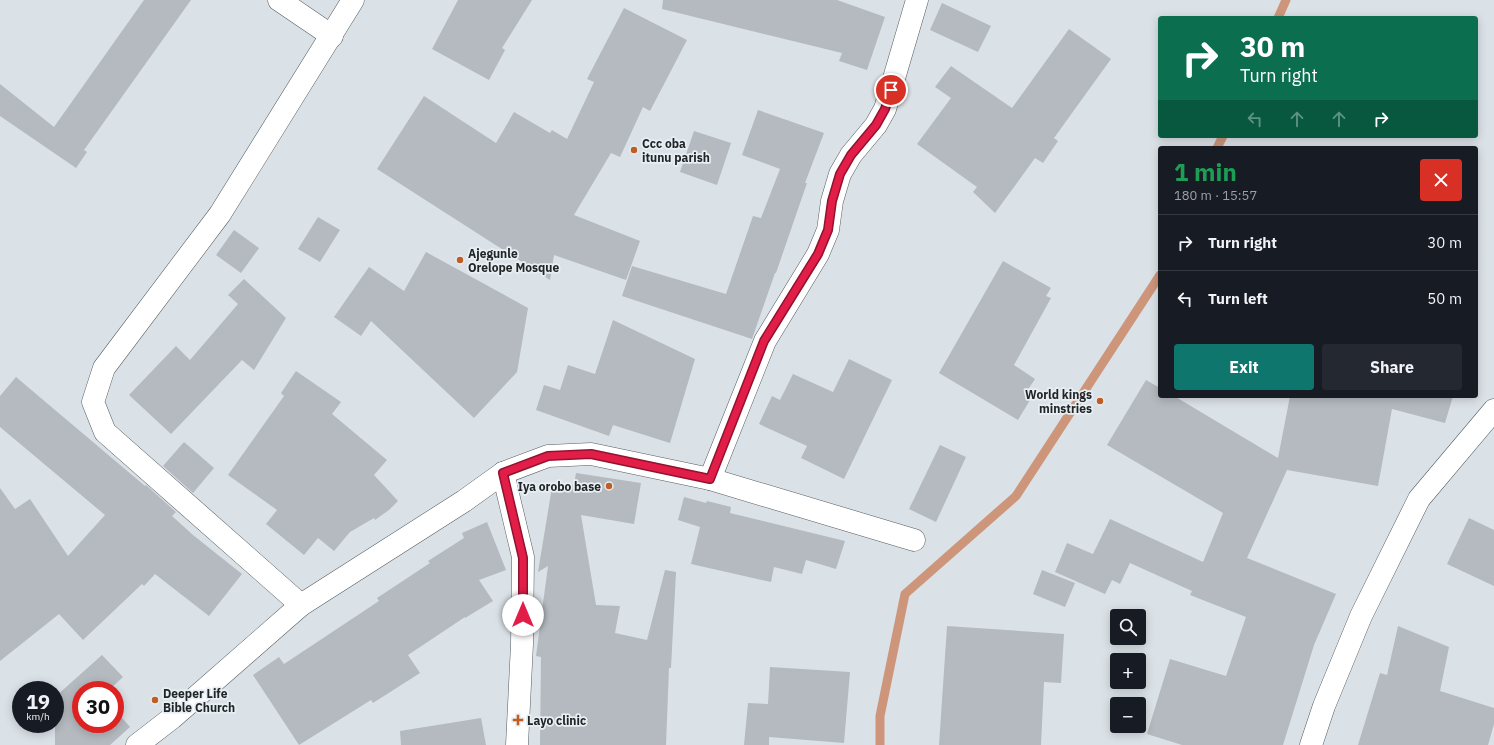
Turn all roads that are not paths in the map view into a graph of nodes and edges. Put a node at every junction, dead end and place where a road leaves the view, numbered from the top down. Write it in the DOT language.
graph roads {
  1 [pos="279,0"];
  2 [pos="353,0"];
  3 [pos="917,0"];
  4 [pos="332,36"];
  5 [pos="1494,410"];
  6 [pos="503,473"];
  7 [pos="710,479"];
  8 [pos="914,540"];
  9 [pos="301,605"];
  10 [pos="137,745"];
  11 [pos="517,745"];
  12 [pos="1311,745"];
  1 -- 4 [label="street"];
  2 -- 4 [label="street"];
  3 -- 7 [label="street"];
  4 -- 9 [label="street"];
  5 -- 12 [label="street"];
  6 -- 7 [label="street"];
  6 -- 9 [label="street"];
  6 -- 11 [label="street"];
  7 -- 8 [label="street"];
  9 -- 10 [label="street"];
}
